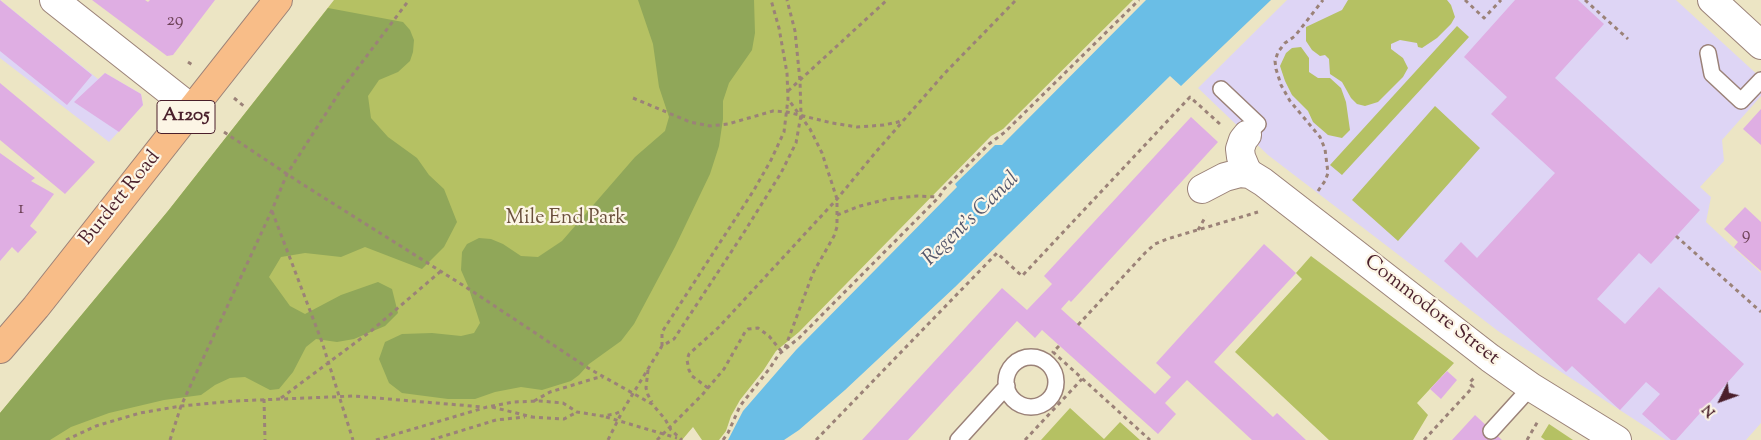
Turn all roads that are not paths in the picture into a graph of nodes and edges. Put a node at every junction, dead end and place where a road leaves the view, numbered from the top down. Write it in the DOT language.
graph roads {
  1 [pos="54,0"];
  2 [pos="278,0"];
  3 [pos="1712,0"];
  4 [pos="1761,45"];
  5 [pos="1708,53"];
  6 [pos="1761,80"];
  7 [pos="1222,89"];
  8 [pos="192,109"];
  9 [pos="1244,142"];
  10 [pos="1250,174"];
  11 [pos="1202,189"];
  12 [pos="0,349"];
  13 [pos="1007,386"];
  14 [pos="1531,387"];
  15 [pos="1491,431"];
  16 [pos="958,440"];
  17 [pos="1617,440"];
  1 -- 8 [label="street"];
  2 -- 8 [label="main road, Burdett Road / A1205"];
  3 -- 4 [label="street"];
  5 -- 6 [label="lane"];
  7 -- 9 [label="lane"];
  8 -- 12 [label="main road, Burdett Road / A1205"];
  9 -- 10 [label="street"];
  10 -- 11 [label="street"];
  10 -- 14 [label="street, Commodore Street"];
  13 -- 16 [label="lane"];
  14 -- 15 [label="lane"];
  14 -- 17 [label="street, Commodore Street"];
}
